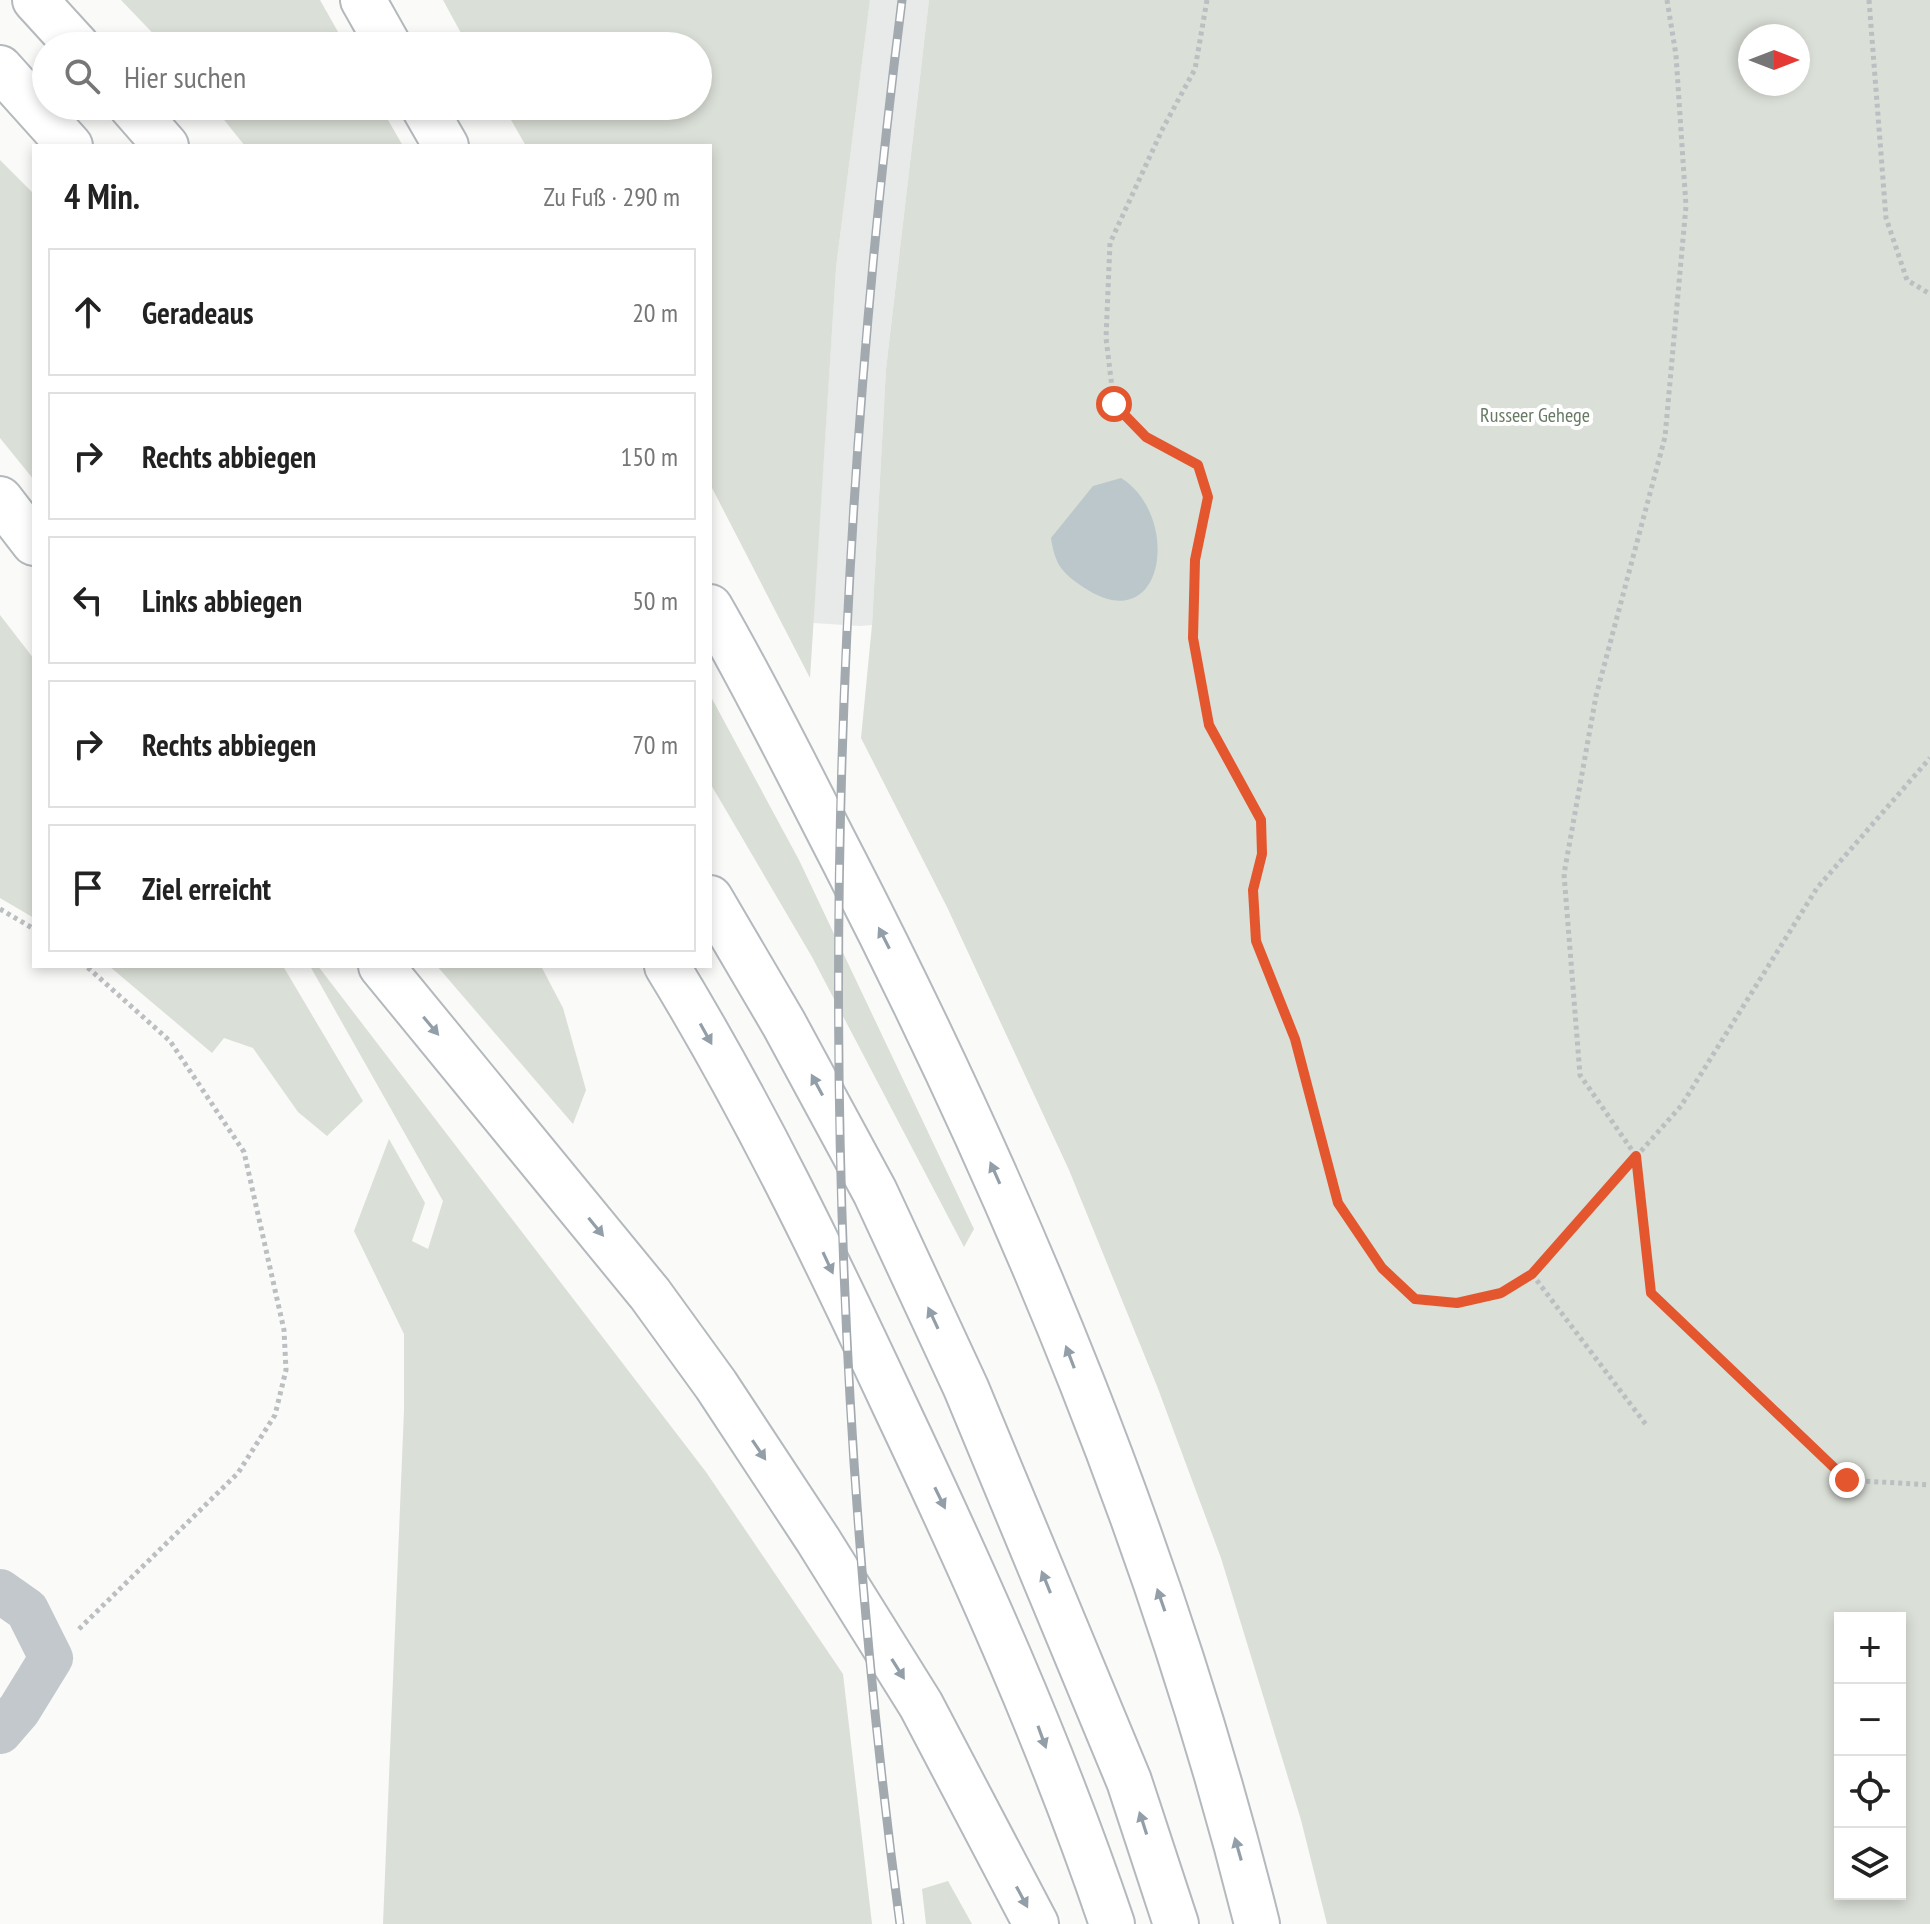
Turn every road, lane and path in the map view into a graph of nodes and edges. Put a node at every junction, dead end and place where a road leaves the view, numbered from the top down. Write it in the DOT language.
graph roads {
  1 [pos="35,0"];
  2 [pos="363,0"];
  3 [pos="1207,0"];
  4 [pos="1667,0"];
  5 [pos="1869,0"];
  6 [pos="64,32"];
  7 [pos="381,32"];
  8 [pos="0,68"];
  9 [pos="32,104"];
  10 [pos="47,120"];
  11 [pos="143,120"];
  12 [pos="431,120"];
  13 [pos="68,144"];
  14 [pos="164,144"];
  15 [pos="445,144"];
  16 [pos="1930,294"];
  17 [pos="0,499"];
  18 [pos="32,540"];
  19 [pos="712,611"];
  20 [pos="1930,758"];
  21 [pos="712,901"];
  22 [pos="0,909"];
  23 [pos="32,928"];
  24 [pos="88,968"];
  25 [pos="383,968"];
  26 [pos="668,968"];
  27 [pos="1636,1156"];
  28 [pos="1532,1274"];
  29 [pos="1647,1426"];
  30 [pos="1930,1485"];
  31 [pos="0,1591"];
  32 [pos="51,1658"];
  33 [pos="0,1732"];
  34 [pos="1036,1924"];
  35 [pos="1112,1924"];
  36 [pos="1176,1924"];
  37 [pos="1257,1924"];
  1 -- 6 [label="highway"];
  2 -- 7 [label="highway"];
  3 -- 28 [label="path"];
  4 -- 27 [label="path"];
  5 -- 16 [label="path"];
  8 -- 9 [label="highway"];
  10 -- 13 [label="highway"];
  11 -- 14 [label="highway"];
  12 -- 15 [label="highway"];
  17 -- 18 [label="highway"];
  37 -- 19 [label="highway, one-way"];
  20 -- 27 [label="path"];
  36 -- 21 [label="highway, one-way"];
  22 -- 23 [label="path"];
  24 -- 32 [label="path"];
  25 -- 34 [label="highway, one-way"];
  26 -- 35 [label="highway, one-way"];
  27 -- 28 [label="path"];
  27 -- 30 [label="path"];
  28 -- 29 [label="path"];
  31 -- 32 [label="street"];
  32 -- 33 [label="street"];
}
